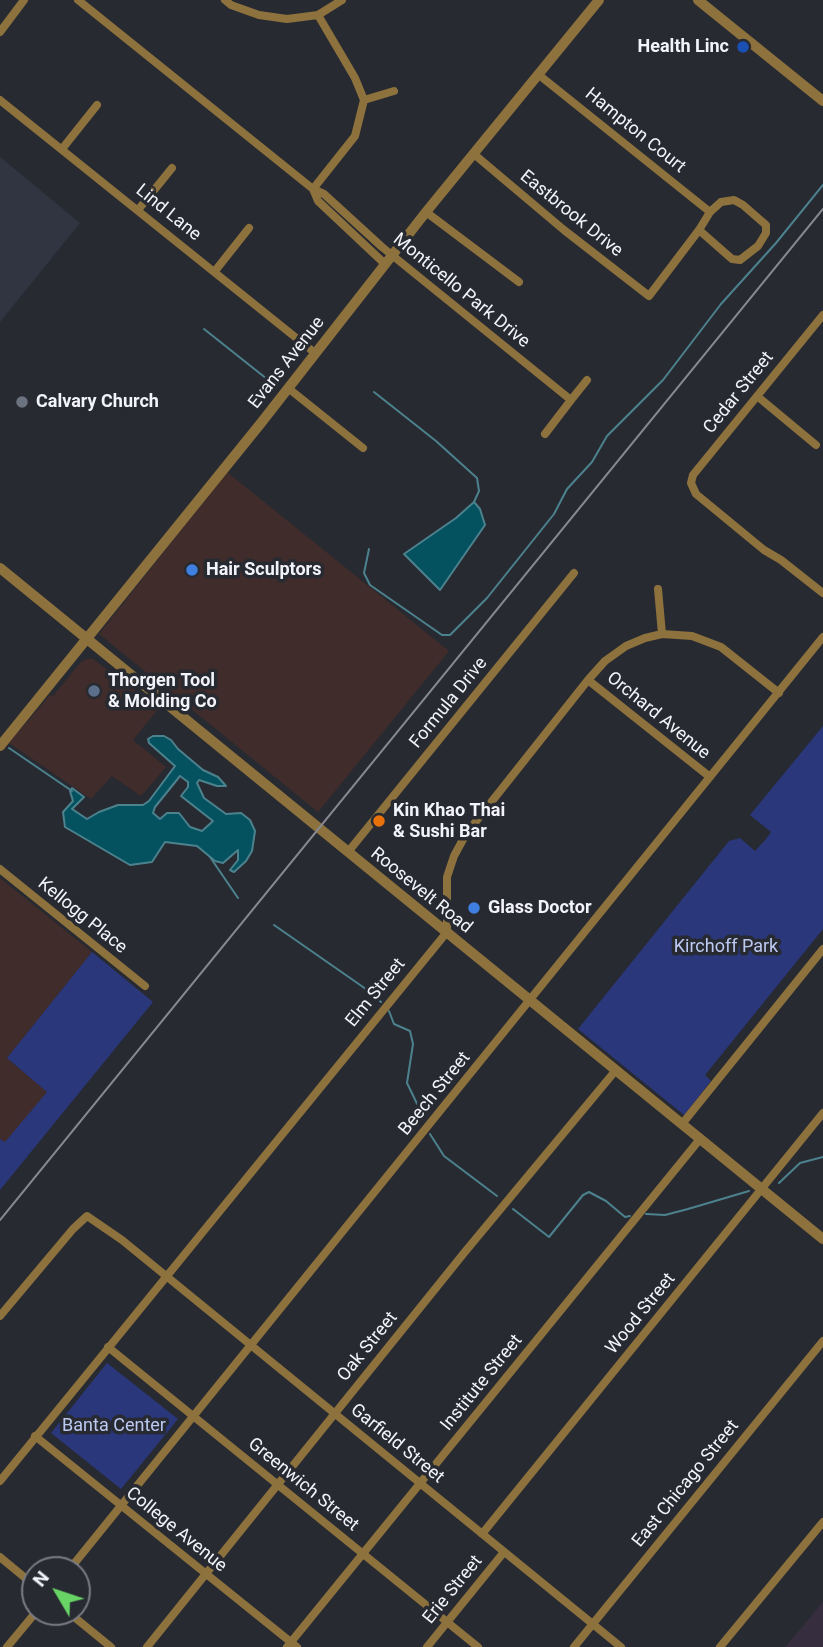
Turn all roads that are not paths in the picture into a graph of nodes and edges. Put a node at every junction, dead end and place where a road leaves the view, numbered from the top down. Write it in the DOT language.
graph roads {
  1 [pos="24,0"];
  2 [pos="79,0"];
  3 [pos="225,0"];
  4 [pos="342,0"];
  5 [pos="599,0"];
  6 [pos="698,0"];
  7 [pos="318,15"];
  8 [pos="0,32"];
  9 [pos="539,75"];
  10 [pos="394,91"];
  11 [pos="0,100"];
  12 [pos="364,100"];
  13 [pos="823,101"];
  14 [pos="97,105"];
  15 [pos="62,149"];
  16 [pos="475,155"];
  17 [pos="172,168"];
  18 [pos="313,189"];
  19 [pos="138,210"];
  20 [pos="426,212"];
  21 [pos="710,212"];
  22 [pos="250,228"];
  23 [pos="699,230"];
  24 [pos="393,254"];
  25 [pos="385,264"];
  26 [pos="215,271"];
  27 [pos="519,282"];
  28 [pos="823,314"];
  29 [pos="315,354"];
  30 [pos="587,380"];
  31 [pos="288,388"];
  32 [pos="757,396"];
  33 [pos="571,400"];
  34 [pos="545,433"];
  35 [pos="817,445"];
  36 [pos="363,448"];
  37 [pos="0,568"];
  38 [pos="574,573"];
  39 [pos="658,589"];
  40 [pos="823,593"];
  41 [pos="662,634"];
  42 [pos="823,637"];
  43 [pos="87,639"];
  44 [pos="587,680"];
  45 [pos="779,693"];
  46 [pos="0,746"];
  47 [pos="710,777"];
  48 [pos="348,852"];
  49 [pos="0,869"];
  50 [pos="447,932"];
  51 [pos="823,949"];
  52 [pos="145,986"];
  53 [pos="531,1001"];
  54 [pos="616,1070"];
  55 [pos="823,1113"];
  56 [pos="682,1124"];
  57 [pos="700,1139"];
  58 [pos="762,1189"];
  59 [pos="823,1239"];
  60 [pos="166,1276"];
  61 [pos="0,1316"];
  62 [pos="823,1341"];
  63 [pos="250,1345"];
  64 [pos="108,1347"];
  65 [pos="334,1413"];
  66 [pos="193,1416"];
  67 [pos="35,1437"];
  68 [pos="0,1481"];
  69 [pos="420,1483"];
  70 [pos="278,1485"];
  71 [pos="121,1506"];
  72 [pos="823,1522"];
  73 [pos="482,1534"];
  74 [pos="504,1552"];
  75 [pos="363,1554"];
  76 [pos="80,1556"];
  77 [pos="0,1558"];
  78 [pos="206,1574"];
  79 [pos="21,1575"];
  80 [pos="447,1622"];
  81 [pos="592,1624"];
  82 [pos="24,1626"];
  83 [pos="85,1626"];
  84 [pos="292,1645"];
  85 [pos="7,1647"];
  86 [pos="111,1647"];
  87 [pos="147,1647"];
  88 [pos="427,1647"];
  89 [pos="478,1647"];
  90 [pos="574,1647"];
  91 [pos="621,1647"];
  92 [pos="720,1647"];
  1 -- 8 [label="street"];
  2 -- 18 [label="street, Monticello Park Drive"];
  3 -- 7 [label="street"];
  4 -- 7 [label="street"];
  5 -- 9 [label="street, Evans Avenue"];
  6 -- 13 [label="street"];
  7 -- 12 [label="street"];
  9 -- 16 [label="street, Evans Avenue"];
  9 -- 21 [label="street, Hampton Court"];
  10 -- 12 [label="street"];
  11 -- 15 [label="street, Lind Lane"];
  12 -- 18 [label="street"];
  14 -- 15 [label="street"];
  15 -- 19 [label="street, Lind Lane"];
  16 -- 20 [label="street, Evans Avenue"];
  16 -- 23 [label="street, Eastbrook Drive"];
  17 -- 19 [label="street"];
  18 -- 24 [label="street, Monticello Park Drive"];
  18 -- 25 [label="street, Monticello Park Drive"];
  19 -- 26 [label="street, Lind Lane"];
  20 -- 24 [label="street, Evans Avenue"];
  20 -- 27 [label="street"];
  21 -- 23 [label="street"];
  21 -- 23 [label="street"];
  22 -- 26 [label="street"];
  24 -- 25 [label="street, Evans Avenue"];
  24 -- 33 [label="street, Monticello Park Drive"];
  25 -- 29 [label="street, Evans Avenue"];
  26 -- 29 [label="street, Lind Lane"];
  28 -- 32 [label="street, Cedar Street"];
  29 -- 31 [label="street, Evans Avenue"];
  30 -- 33 [label="street"];
  31 -- 36 [label="street"];
  31 -- 43 [label="street, Evans Avenue"];
  32 -- 35 [label="street"];
  32 -- 40 [label="street, Cedar Street"];
  33 -- 34 [label="street"];
  37 -- 43 [label="street, Roosevelt Road"];
  38 -- 48 [label="street, Formula Drive"];
  39 -- 41 [label="street"];
  41 -- 44 [label="street"];
  41 -- 45 [label="street"];
  42 -- 45 [label="street, Beech Street"];
  43 -- 46 [label="street, Evans Avenue"];
  43 -- 48 [label="street, Roosevelt Road"];
  44 -- 47 [label="street, Orchard Avenue"];
  44 -- 50 [label="street"];
  45 -- 47 [label="street, Beech Street"];
  47 -- 53 [label="street, Beech Street"];
  48 -- 50 [label="street, Roosevelt Road"];
  49 -- 52 [label="street, Kellogg Place"];
  50 -- 53 [label="street, Roosevelt Road"];
  50 -- 60 [label="street, Elm Street"];
  51 -- 56 [label="street"];
  53 -- 54 [label="street, Roosevelt Road"];
  53 -- 63 [label="street, Beech Street"];
  54 -- 56 [label="street, Roosevelt Road"];
  54 -- 65 [label="street, Oak Street"];
  55 -- 58 [label="street, Wood Street"];
  56 -- 57 [label="street, Roosevelt Road"];
  57 -- 58 [label="street, Roosevelt Road"];
  57 -- 69 [label="street, Institute Street"];
  58 -- 59 [label="street, Roosevelt Road"];
  58 -- 73 [label="street, Wood Street"];
  60 -- 61 [label="street, Garfield Street"];
  60 -- 63 [label="street, Garfield Street"];
  60 -- 64 [label="street, Elm Street"];
  62 -- 81 [label="street, East Chicago Street"];
  63 -- 65 [label="street, Garfield Street"];
  63 -- 66 [label="street, Beech Street"];
  64 -- 66 [label="street, Greenwich Street"];
  64 -- 67 [label="street, Elm Street"];
  65 -- 69 [label="street, Garfield Street"];
  65 -- 70 [label="street, Oak Street"];
  66 -- 70 [label="street, Greenwich Street"];
  66 -- 71 [label="street, Beech Street"];
  67 -- 68 [label="street, Elm Street"];
  67 -- 71 [label="street, College Avenue"];
  69 -- 73 [label="street, Garfield Street"];
  69 -- 75 [label="street, Institute Street"];
  70 -- 75 [label="street, Greenwich Street"];
  70 -- 78 [label="street, Oak Street"];
  71 -- 76 [label="street, Beech Street"];
  71 -- 78 [label="street, College Avenue"];
  72 -- 92 [label="street"];
  73 -- 74 [label="street, Garfield Street"];
  74 -- 80 [label="street, Erie Street"];
  74 -- 81 [label="street, Garfield Street"];
  75 -- 80 [label="street, Greenwich Street"];
  75 -- 84 [label="street, Institute Street"];
  77 -- 79 [label="street"];
  78 -- 84 [label="street, College Avenue"];
  78 -- 87 [label="street, Oak Street"];
  80 -- 88 [label="street, Erie Street"];
  80 -- 89 [label="street, Greenwich Street"];
  81 -- 90 [label="street, East Chicago Street"];
  81 -- 91 [label="street, Garfield Street"];
  82 -- 85 [label="street"];
  83 -- 86 [label="street"];
}
